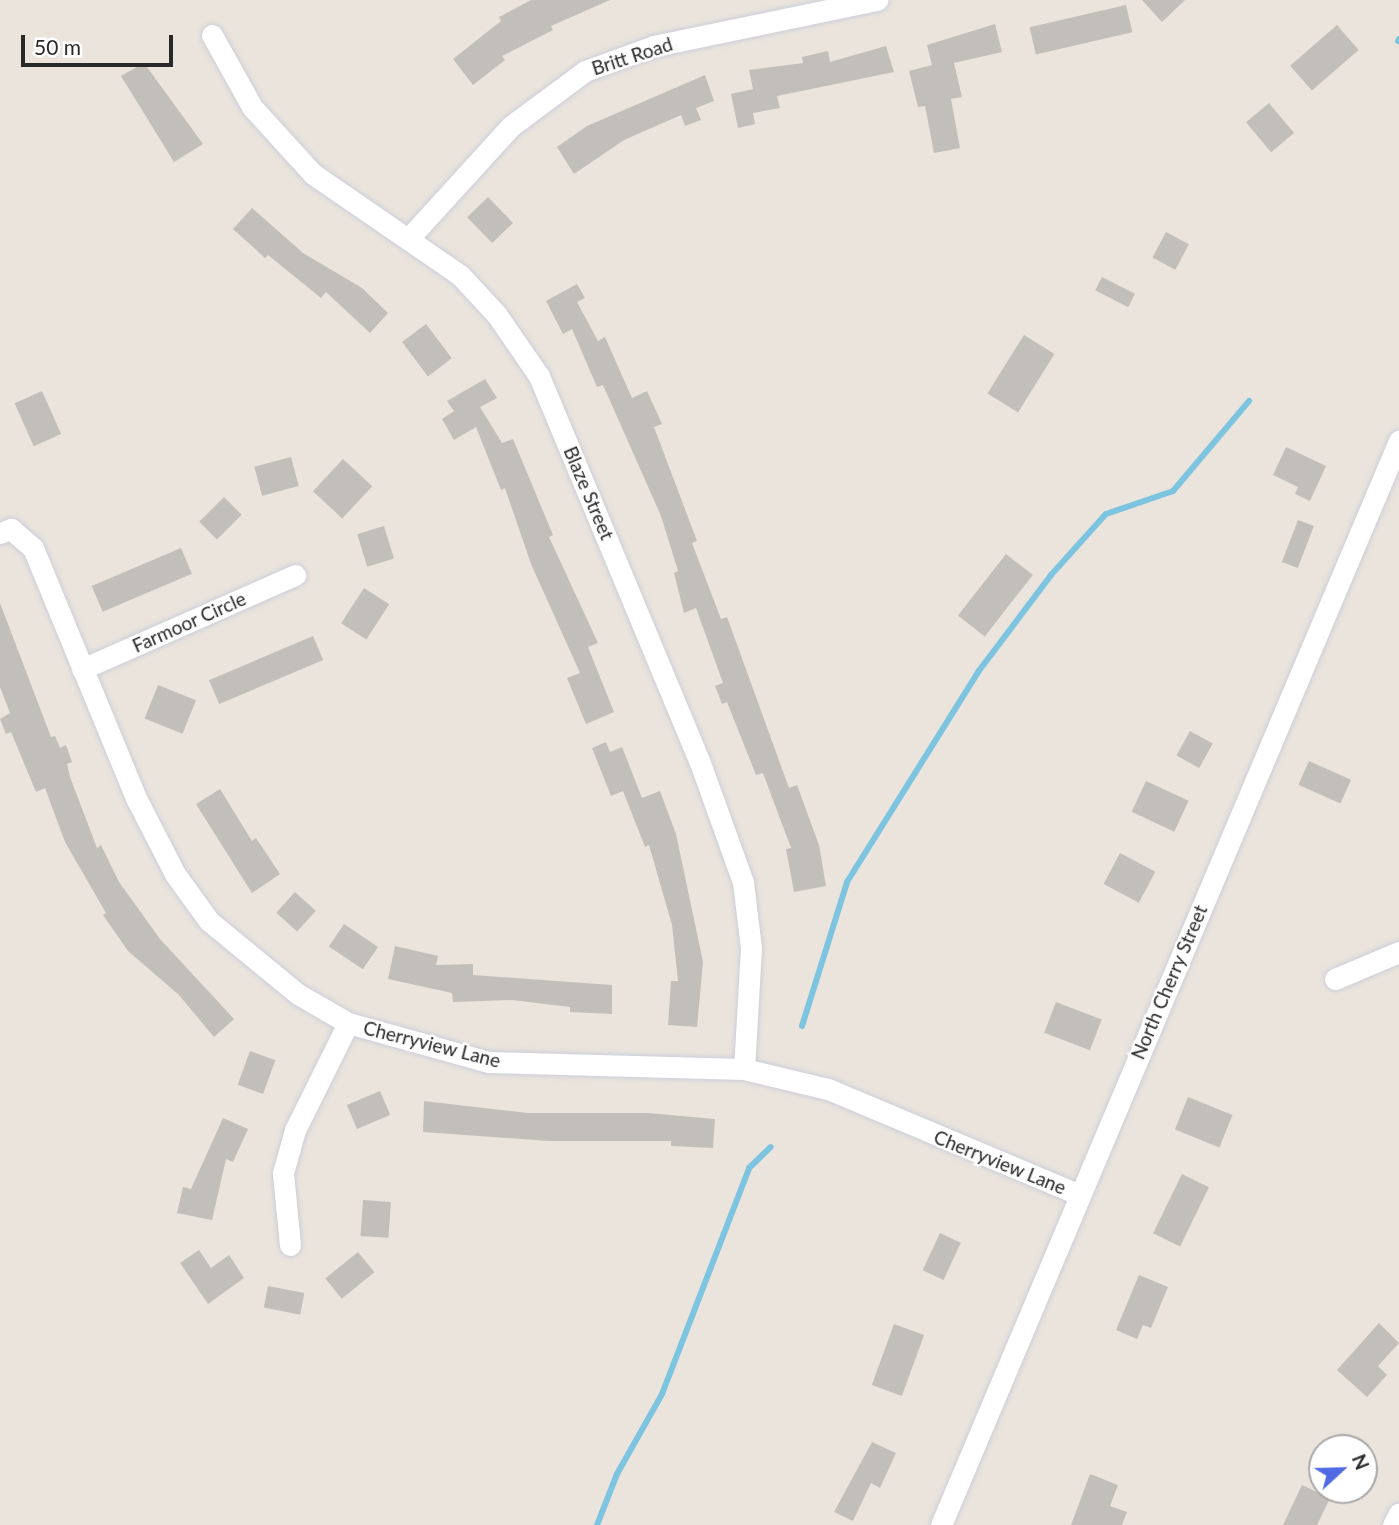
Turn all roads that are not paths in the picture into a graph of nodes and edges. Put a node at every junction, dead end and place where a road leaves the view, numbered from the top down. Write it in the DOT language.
graph roads {
  1 [pos="877,0"];
  2 [pos="212,35"];
  3 [pos="409,238"];
  4 [pos="1399,441"];
  5 [pos="0,533"];
  6 [pos="295,575"];
  7 [pos="82,669"];
  8 [pos="1399,952"];
  9 [pos="1335,979"];
  10 [pos="348,1023"];
  11 [pos="744,1069"];
  12 [pos="1078,1194"];
  13 [pos="290,1245"];
  14 [pos="1399,1513"];
  15 [pos="941,1525"];
  16 [pos="1394,1525"];
  1 -- 3 [label="street, Britt Road"];
  2 -- 3 [label="street, Blaze Street"];
  3 -- 11 [label="street, Blaze Street"];
  4 -- 12 [label="street, North Cherry Street"];
  5 -- 7 [label="street, Cherryview Lane"];
  6 -- 7 [label="street, Farmoor Circle"];
  7 -- 10 [label="street, Cherryview Lane"];
  8 -- 9 [label="street"];
  10 -- 11 [label="street, Cherryview Lane"];
  10 -- 13 [label="street"];
  11 -- 12 [label="street, Cherryview Lane"];
  12 -- 15 [label="street, North Cherry Street"];
  14 -- 16 [label="street"];
}
